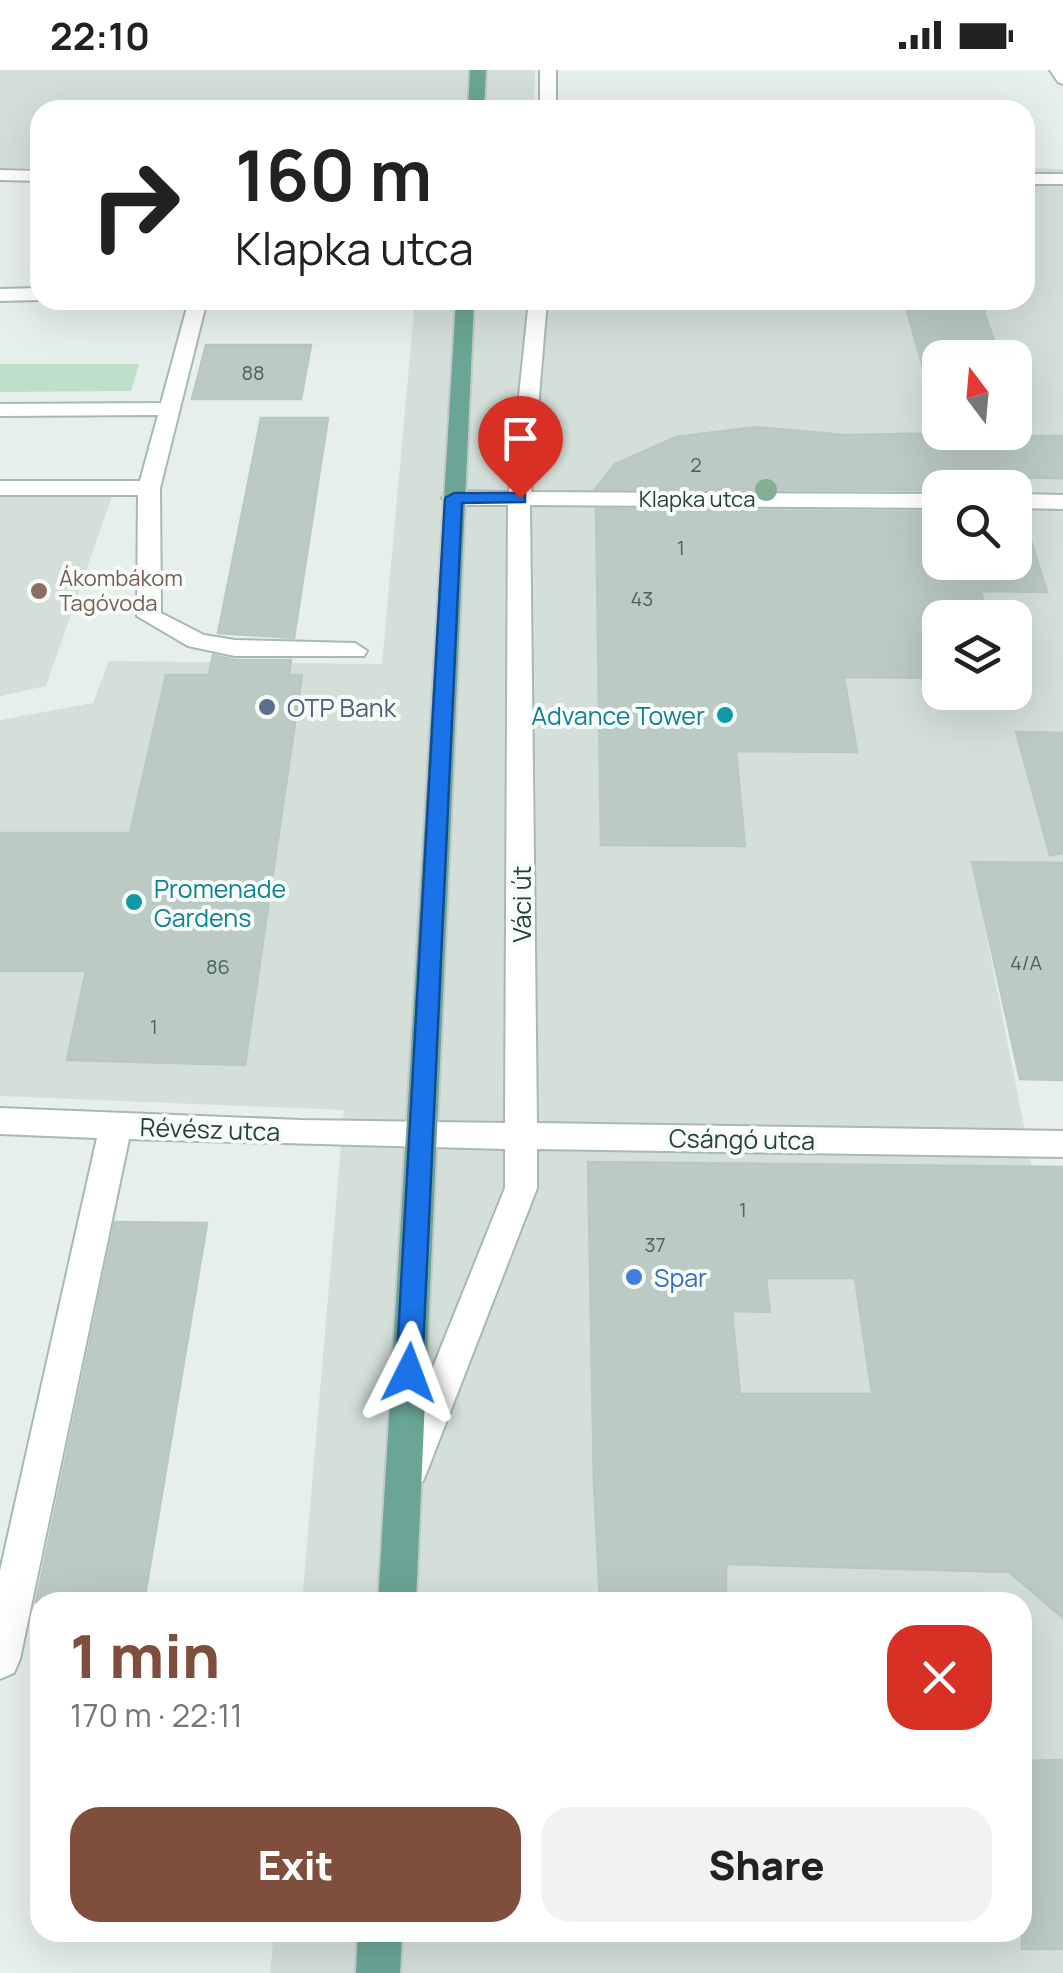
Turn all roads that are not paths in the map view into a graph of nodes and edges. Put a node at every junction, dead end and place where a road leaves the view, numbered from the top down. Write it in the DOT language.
graph roads {
  1 [pos="478,70"];
  2 [pos="548,70"];
  3 [pos="1058,70"];
  4 [pos="1063,79"];
  5 [pos="476,100"];
  6 [pos="548,100"];
  7 [pos="0,175"];
  8 [pos="30,176"];
  9 [pos="1035,179"];
  10 [pos="1063,179"];
  11 [pos="0,294"];
  12 [pos="30,294"];
  13 [pos="195,310"];
  14 [pos="464,310"];
  15 [pos="537,310"];
  16 [pos="169,409"];
  17 [pos="0,410"];
  18 [pos="0,488"];
  19 [pos="149,488"];
  20 [pos="454,498"];
  21 [pos="520,498"];
  22 [pos="922,501"];
  23 [pos="1032,501"];
  24 [pos="1063,502"];
  25 [pos="355,651"];
  26 [pos="0,1121"];
  27 [pos="116,1126"];
  28 [pos="421,1132"];
  29 [pos="522,1134"];
  30 [pos="1063,1144"];
  31 [pos="403,1486"];
  32 [pos="398,1592"];
  33 [pos="0,1660"];
  34 [pos="380,1942"];
  35 [pos="378,1973"];
  1 -- 5 [label="main road"];
  2 -- 6 [label="street"];
  3 -- 4 [label="street"];
  7 -- 8 [label="street"];
  9 -- 10 [label="street"];
  11 -- 12 [label="street"];
  13 -- 16 [label="street"];
  14 -- 20 [label="main road, Váci út"];
  15 -- 21 [label="street, Váci út"];
  16 -- 17 [label="street"];
  16 -- 19 [label="street"];
  18 -- 19 [label="street"];
  19 -- 25 [label="street"];
  20 -- 21 [label="street, Klapka utca"];
  20 -- 28 [label="main road, Váci út"];
  21 -- 22 [label="street, Klapka utca"];
  21 -- 29 [label="street, Váci út"];
  23 -- 24 [label="street"];
  26 -- 27 [label="street, Révész utca"];
  27 -- 28 [label="street, Révész utca"];
  27 -- 33 [label="street"];
  28 -- 29 [label="street, Csángó utca"];
  28 -- 31 [label="main road, Váci út"];
  29 -- 30 [label="street, Csángó utca"];
  29 -- 31 [label="street, Váci út"];
  31 -- 32 [label="main road, Váci út"];
  34 -- 35 [label="main road"];
}
